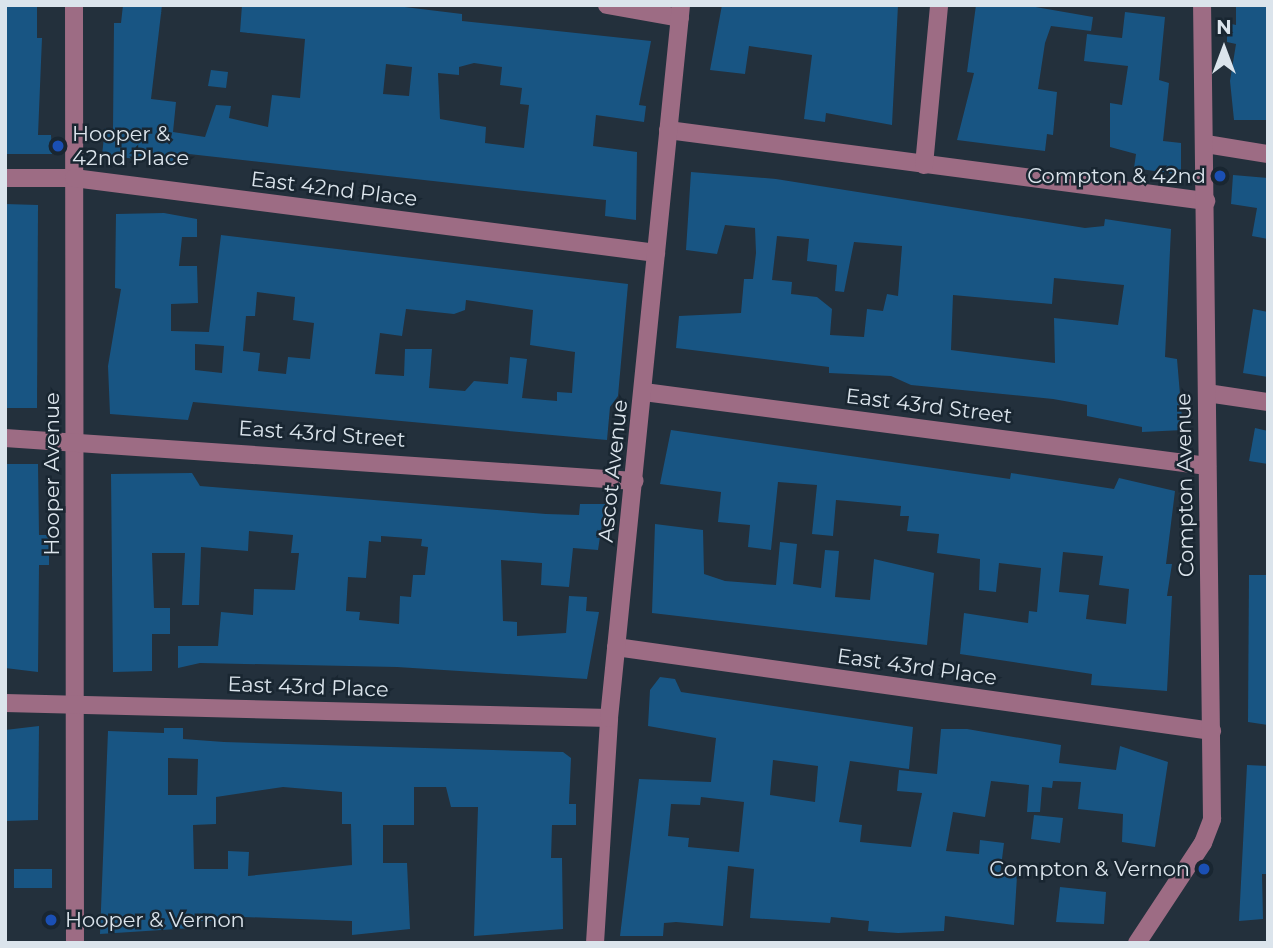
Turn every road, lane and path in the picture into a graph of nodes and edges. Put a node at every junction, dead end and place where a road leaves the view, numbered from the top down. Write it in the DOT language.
graph roads {
  1 [pos="74,5"];
  2 [pos="607,5"];
  3 [pos="939,5"];
  4 [pos="1202,5"];
  5 [pos="681,11"];
  6 [pos="668,130"];
  7 [pos="1206,144"];
  8 [pos="1268,154"];
  9 [pos="924,165"];
  10 [pos="5,178"];
  11 [pos="74,178"];
  12 [pos="1206,201"];
  13 [pos="656,253"];
  14 [pos="644,392"];
  15 [pos="1207,393"];
  16 [pos="1268,402"];
  17 [pos="5,438"];
  18 [pos="75,439"];
  19 [pos="1207,466"];
  20 [pos="635,481"];
  21 [pos="616,647"];
  22 [pos="5,703"];
  23 [pos="75,703"];
  24 [pos="609,718"];
  25 [pos="1212,731"];
  26 [pos="75,943"];
  27 [pos="595,943"];
  28 [pos="1137,943"];
  1 -- 11 [label="street, Hooper Avenue"];
  2 -- 5 [label="street"];
  3 -- 9 [label="street"];
  4 -- 7 [label="street, Compton Avenue"];
  5 -- 6 [label="street, Ascot Avenue"];
  6 -- 9 [label="street"];
  6 -- 13 [label="street, Ascot Avenue"];
  7 -- 8 [label="street"];
  7 -- 12 [label="street, Compton Avenue"];
  9 -- 12 [label="street"];
  10 -- 11 [label="street, East 42nd Place"];
  11 -- 13 [label="street, East 42nd Place"];
  11 -- 18 [label="street, Hooper Avenue"];
  12 -- 15 [label="street, Compton Avenue"];
  13 -- 14 [label="street, Ascot Avenue"];
  14 -- 19 [label="street, East 43rd Street"];
  14 -- 20 [label="street, Ascot Avenue"];
  15 -- 16 [label="street"];
  15 -- 19 [label="street, Compton Avenue"];
  17 -- 18 [label="street, East 43rd Street"];
  18 -- 20 [label="street, East 43rd Street"];
  18 -- 23 [label="street, Hooper Avenue"];
  19 -- 25 [label="street, Compton Avenue"];
  20 -- 21 [label="street, Ascot Avenue"];
  21 -- 24 [label="street, Ascot Avenue"];
  21 -- 25 [label="street, East 43rd Place"];
  22 -- 23 [label="street, East 43rd Place"];
  23 -- 24 [label="street, East 43rd Place"];
  23 -- 26 [label="street, Hooper Avenue"];
  24 -- 27 [label="street, Ascot Avenue"];
  25 -- 28 [label="street, Compton Avenue"];
}
